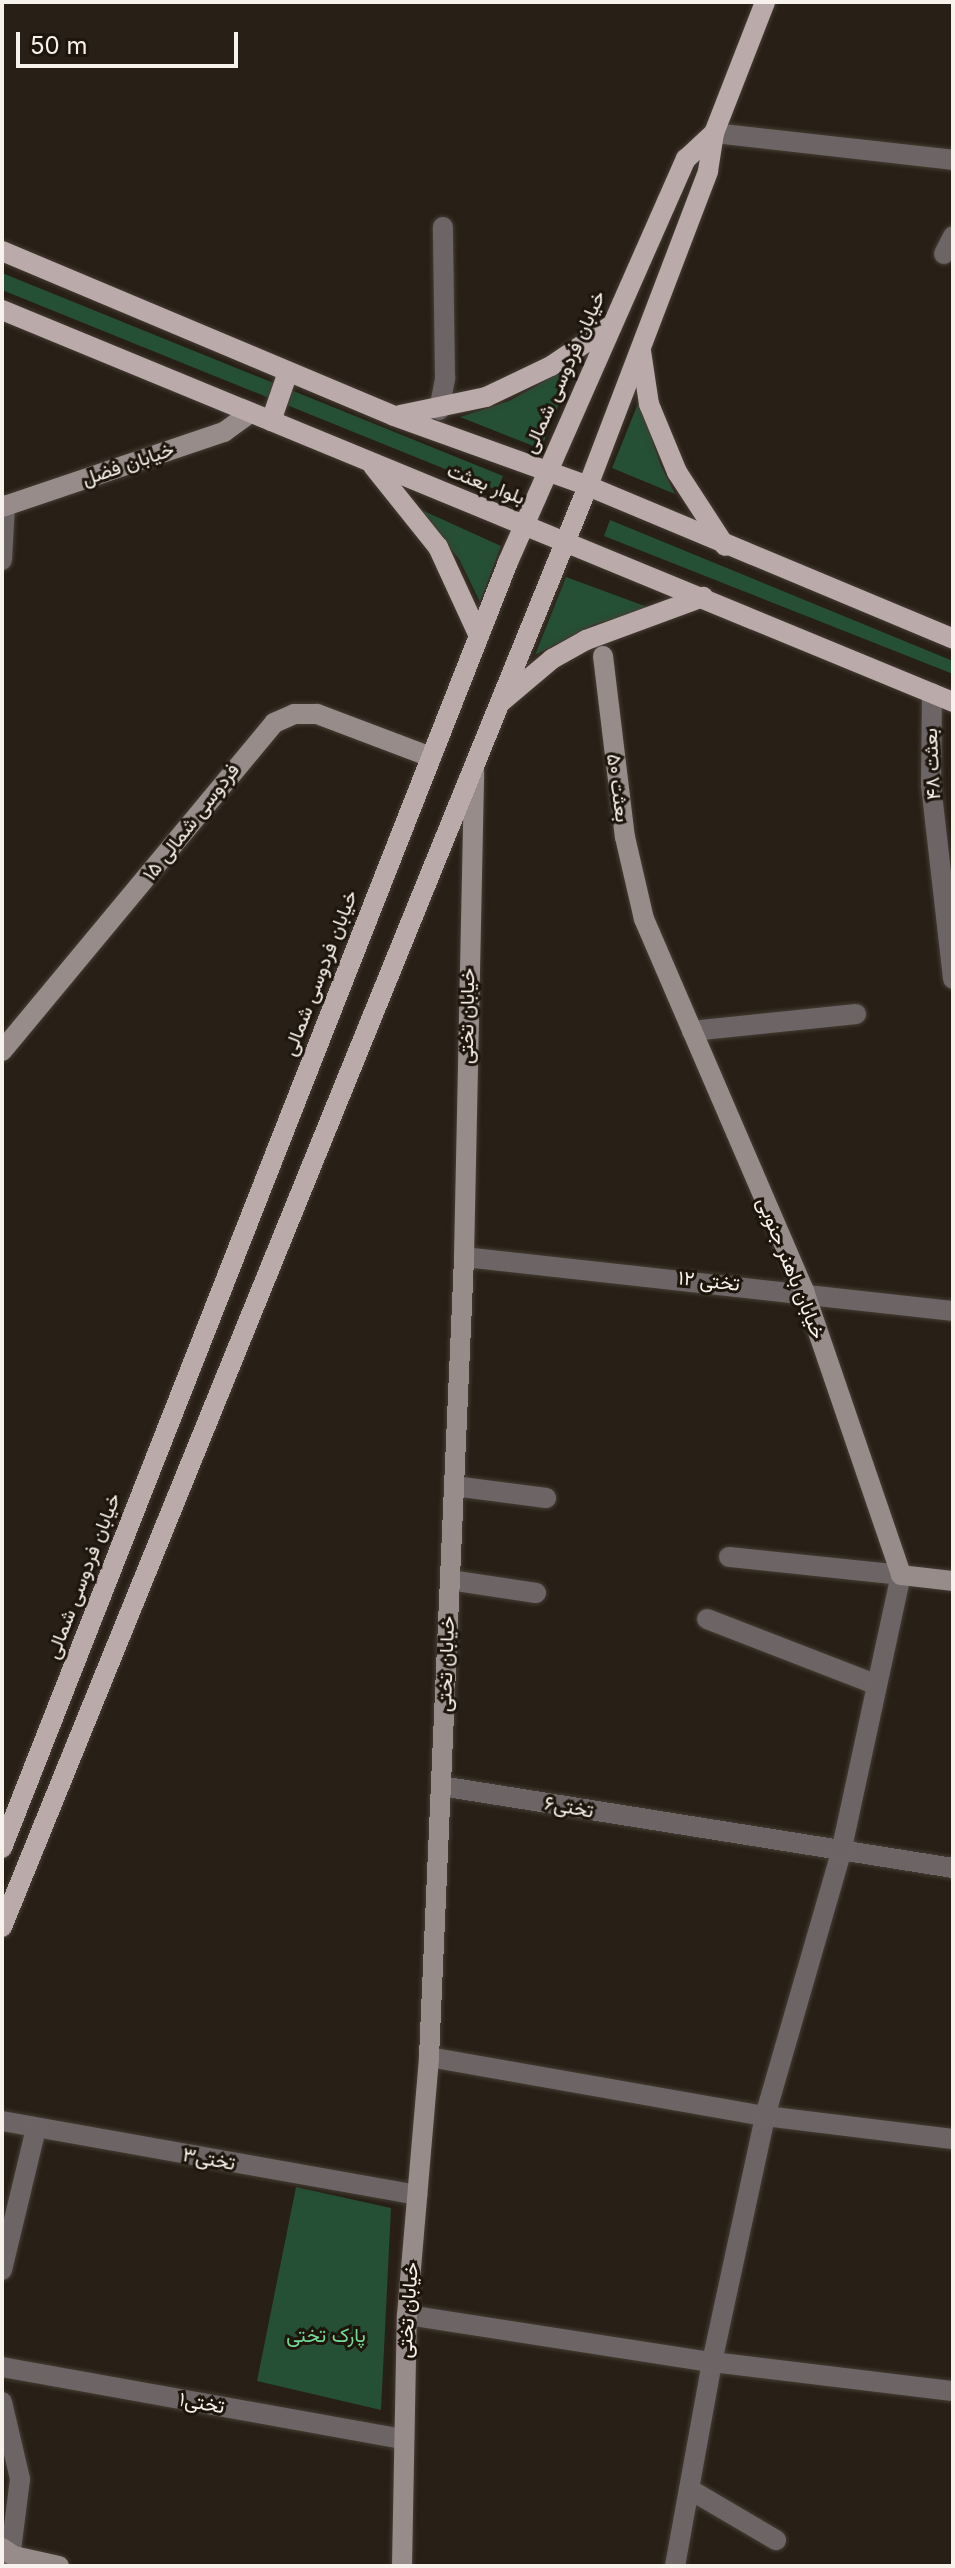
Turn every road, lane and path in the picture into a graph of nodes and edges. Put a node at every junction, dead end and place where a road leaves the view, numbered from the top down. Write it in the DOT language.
graph roads {
  1 [pos="765,2"];
  2 [pos="714,133"];
  3 [pos="953,160"];
  4 [pos="443,227"];
  5 [pos="2,251"];
  6 [pos="2,310"];
  7 [pos="610,326"];
  8 [pos="640,347"];
  9 [pos="288,372"];
  10 [pos="439,410"];
  11 [pos="250,413"];
  12 [pos="394,416"];
  13 [pos="271,421"];
  14 [pos="373,466"];
  15 [pos="548,470"];
  16 [pos="588,486"];
  17 [pos="4,506"];
  18 [pos="524,524"];
  19 [pos="565,539"];
  20 [pos="725,546"];
  21 [pos="2,560"];
  22 [pos="703,597"];
  23 [pos="479,636"];
  24 [pos="953,639"];
  25 [pos="603,656"];
  26 [pos="932,693"];
  27 [pos="953,702"];
  28 [pos="497,704"];
  29 [pos="431,757"];
  30 [pos="474,760"];
  31 [pos="644,919"];
  32 [pos="953,979"];
  33 [pos="856,1014"];
  34 [pos="692,1031"];
  35 [pos="2,1051"];
  36 [pos="464,1257"];
  37 [pos="804,1291"];
  38 [pos="953,1311"];
  39 [pos="454,1486"];
  40 [pos="546,1498"];
  41 [pos="729,1557"];
  42 [pos="901,1575"];
  43 [pos="450,1580"];
  44 [pos="953,1581"];
  45 [pos="536,1593"];
  46 [pos="707,1619"];
  47 [pos="877,1685"];
  48 [pos="441,1786"];
  49 [pos="2,1848"];
  50 [pos="841,1852"];
  51 [pos="953,1868"];
  52 [pos="2,1927"];
  53 [pos="429,2057"];
  54 [pos="765,2116"];
  55 [pos="2,2121"];
  56 [pos="36,2128"];
  57 [pos="953,2139"];
  58 [pos="417,2195"];
  59 [pos="2,2270"];
  60 [pos="407,2315"];
  61 [pos="712,2362"];
  62 [pos="2,2367"];
  63 [pos="953,2391"];
  64 [pos="2,2402"];
  65 [pos="402,2439"];
  66 [pos="689,2489"];
  67 [pos="776,2540"];
  68 [pos="7,2557"];
  69 [pos="59,2566"];
  70 [pos="402,2566"];
  71 [pos="675,2566"];
  1 -- 2 [label="main road, خیابان فردوسی شمالی"];
  2 -- 3 [label="street"];
  2 -- 7 [label="main road, خیابان فردوسی شمالی"];
  2 -- 8 [label="main road, خیابان فردوسی شمالی"];
  4 -- 10 [label="street"];
  5 -- 9 [label="main road, بلوار بعثت"];
  6 -- 11 [label="main road, بلوار بعثت"];
  7 -- 10 [label="main road"];
  7 -- 15 [label="main road, خیابان فردوسی شمالی"];
  8 -- 16 [label="main road, خیابان فردوسی شمالی"];
  8 -- 20 [label="main road"];
  9 -- 12 [label="main road, بلوار بعثت"];
  9 -- 13 [label="main road"];
  10 -- 12 [label="main road"];
  11 -- 13 [label="main road, بلوار بعثت"];
  11 -- 17 [label="street, خیابان فضل"];
  12 -- 15 [label="main road, بلوار بعثت"];
  13 -- 14 [label="main road, بلوار بعثت"];
  14 -- 18 [label="main road, بلوار بعثت"];
  14 -- 23 [label="main road"];
  15 -- 16 [label="main road, بلوار بعثت"];
  15 -- 18 [label="main road, خیابان فردوسی شمالی"];
  16 -- 19 [label="main road, خیابان فردوسی شمالی"];
  16 -- 20 [label="main road, بلوار بعثت"];
  17 -- 21 [label="street"];
  18 -- 19 [label="main road, بلوار بعثت"];
  18 -- 23 [label="main road, خیابان فردوسی شمالی"];
  19 -- 22 [label="main road, بلوار بعثت"];
  19 -- 28 [label="main road"];
  20 -- 24 [label="main road, بلوار بعثت"];
  22 -- 26 [label="main road, بلوار بعثت"];
  22 -- 28 [label="main road"];
  23 -- 29 [label="main road, خیابان فردوسی شمالی"];
  25 -- 31 [label="street, بعثت ۵۰"];
  26 -- 27 [label="main road, بلوار بعثت"];
  26 -- 32 [label="street, بعثت ۴۸"];
  28 -- 30 [label="main road"];
  29 -- 35 [label="street, فردوسی شمالی ۱۵"];
  29 -- 49 [label="main road, خیابان فردوسی شمالی"];
  30 -- 36 [label="street, خیابان تختی"];
  30 -- 52 [label="main road"];
  31 -- 34 [label="street, خیابان باهنر جنوبی"];
  33 -- 34 [label="street"];
  34 -- 37 [label="street, خیابان باهنر جنوبی"];
  36 -- 37 [label="street, تختی ۱۲"];
  36 -- 39 [label="street, خیابان تختی"];
  37 -- 38 [label="street, تختی ۱۲"];
  37 -- 42 [label="street, خیابان باهنر جنوبی"];
  39 -- 40 [label="street"];
  39 -- 43 [label="street, خیابان تختی"];
  41 -- 42 [label="street"];
  42 -- 44 [label="street"];
  42 -- 47 [label="street"];
  43 -- 45 [label="street"];
  43 -- 48 [label="street, خیابان تختی"];
  46 -- 47 [label="street"];
  47 -- 50 [label="street"];
  48 -- 50 [label="street, تختی۶"];
  48 -- 53 [label="street, خیابان تختی"];
  50 -- 51 [label="street, تختی۶"];
  50 -- 54 [label="street"];
  53 -- 54 [label="street"];
  53 -- 58 [label="street, خیابان تختی"];
  54 -- 57 [label="street"];
  54 -- 61 [label="street"];
  55 -- 56 [label="street, تختی۳"];
  56 -- 58 [label="street, تختی۳"];
  56 -- 59 [label="street"];
  58 -- 60 [label="street, خیابان تختی"];
  60 -- 61 [label="street"];
  60 -- 65 [label="street, خیابان تختی"];
  61 -- 63 [label="street"];
  61 -- 66 [label="street"];
  62 -- 65 [label="street, تختی۱"];
  64 -- 68 [label="street"];
  65 -- 70 [label="street, خیابان تختی"];
  66 -- 67 [label="street"];
  66 -- 71 [label="street"];
  68 -- 69 [label="street"];
}
